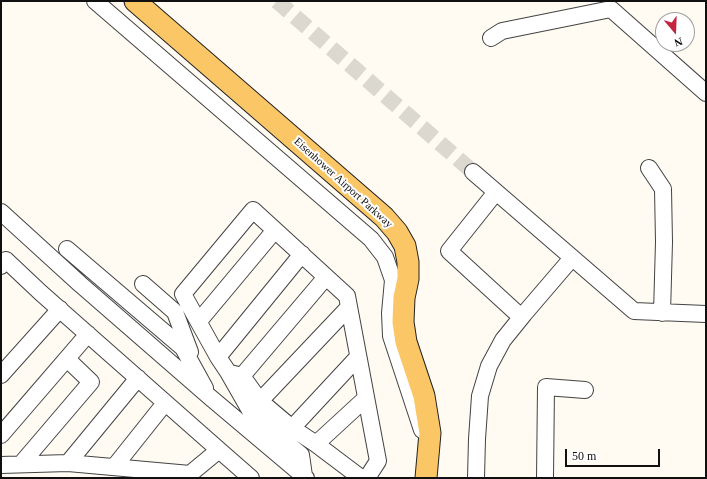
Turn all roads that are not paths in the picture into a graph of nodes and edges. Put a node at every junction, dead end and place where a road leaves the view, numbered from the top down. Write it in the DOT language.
graph roads {
  1 [pos="95,1"];
  2 [pos="135,1"];
  3 [pos="491,38"];
  4 [pos="706,93"];
  5 [pos="649,168"];
  6 [pos="473,172"];
  7 [pos="496,192"];
  8 [pos="5,219"];
  9 [pos="275,230"];
  10 [pos="67,249"];
  11 [pos="302,254"];
  12 [pos="572,258"];
  13 [pos="1,266"];
  14 [pos="326,277"];
  15 [pos="143,284"];
  16 [pos="349,307"];
  17 [pos="60,309"];
  18 [pos="662,313"];
  19 [pos="706,314"];
  20 [pos="521,317"];
  21 [pos="199,321"];
  22 [pos="88,334"];
  23 [pos="218,357"];
  24 [pos="358,357"];
  25 [pos="67,359"];
  26 [pos="198,374"];
  27 [pos="235,374"];
  28 [pos="1,375"];
  29 [pos="138,378"];
  30 [pos="585,390"];
  31 [pos="211,398"];
  32 [pos="366,398"];
  33 [pos="260,401"];
  34 [pos="166,403"];
  35 [pos="292,428"];
  36 [pos="1,435"];
  37 [pos="316,444"];
  38 [pos="428,449"];
  39 [pos="219,450"];
  40 [pos="68,463"];
  41 [pos="21,464"];
  42 [pos="1,465"];
  43 [pos="114,467"];
  44 [pos="193,476"];
  45 [pos="305,477"];
  46 [pos="251,478"];
  47 [pos="361,478"];
  48 [pos="367,478"];
  49 [pos="426,478"];
  50 [pos="476,478"];
  51 [pos="545,478"];
  1 -- 38 [label="street"];
  2 -- 38 [label="main road, Eisenhower Airport Parkway"];
  3 -- 4 [label="street"];
  5 -- 18 [label="street"];
  6 -- 7 [label="street"];
  7 -- 12 [label="street"];
  7 -- 20 [label="street"];
  8 -- 31 [label="street"];
  9 -- 11 [label="street"];
  9 -- 21 [label="street"];
  9 -- 21 [label="street"];
  10 -- 26 [label="street"];
  11 -- 14 [label="street"];
  11 -- 23 [label="street"];
  12 -- 18 [label="street"];
  12 -- 20 [label="street"];
  13 -- 17 [label="street"];
  14 -- 16 [label="street"];
  14 -- 27 [label="street"];
  15 -- 26 [label="street"];
  16 -- 24 [label="street"];
  16 -- 33 [label="street"];
  17 -- 22 [label="street"];
  17 -- 28 [label="street"];
  18 -- 19 [label="street"];
  20 -- 50 [label="street"];
  21 -- 23 [label="street"];
  22 -- 25 [label="street"];
  22 -- 29 [label="street"];
  23 -- 27 [label="street"];
  24 -- 32 [label="street"];
  24 -- 35 [label="street"];
  25 -- 36 [label="street"];
  25 -- 41 [label="street"];
  26 -- 31 [label="street"];
  27 -- 33 [label="street"];
  27 -- 45 [label="street"];
  29 -- 34 [label="street"];
  29 -- 40 [label="street"];
  30 -- 51 [label="street"];
  31 -- 45 [label="street"];
  32 -- 37 [label="street"];
  32 -- 48 [label="street"];
  33 -- 35 [label="street"];
  34 -- 39 [label="street"];
  34 -- 43 [label="street"];
  35 -- 37 [label="street"];
  37 -- 47 [label="street"];
  38 -- 49 [label="main road, Eisenhower Airport Parkway"];
  39 -- 44 [label="street"];
  39 -- 46 [label="street"];
  40 -- 41 [label="street"];
  40 -- 43 [label="street"];
  41 -- 42 [label="street"];
  43 -- 44 [label="street"];
}
